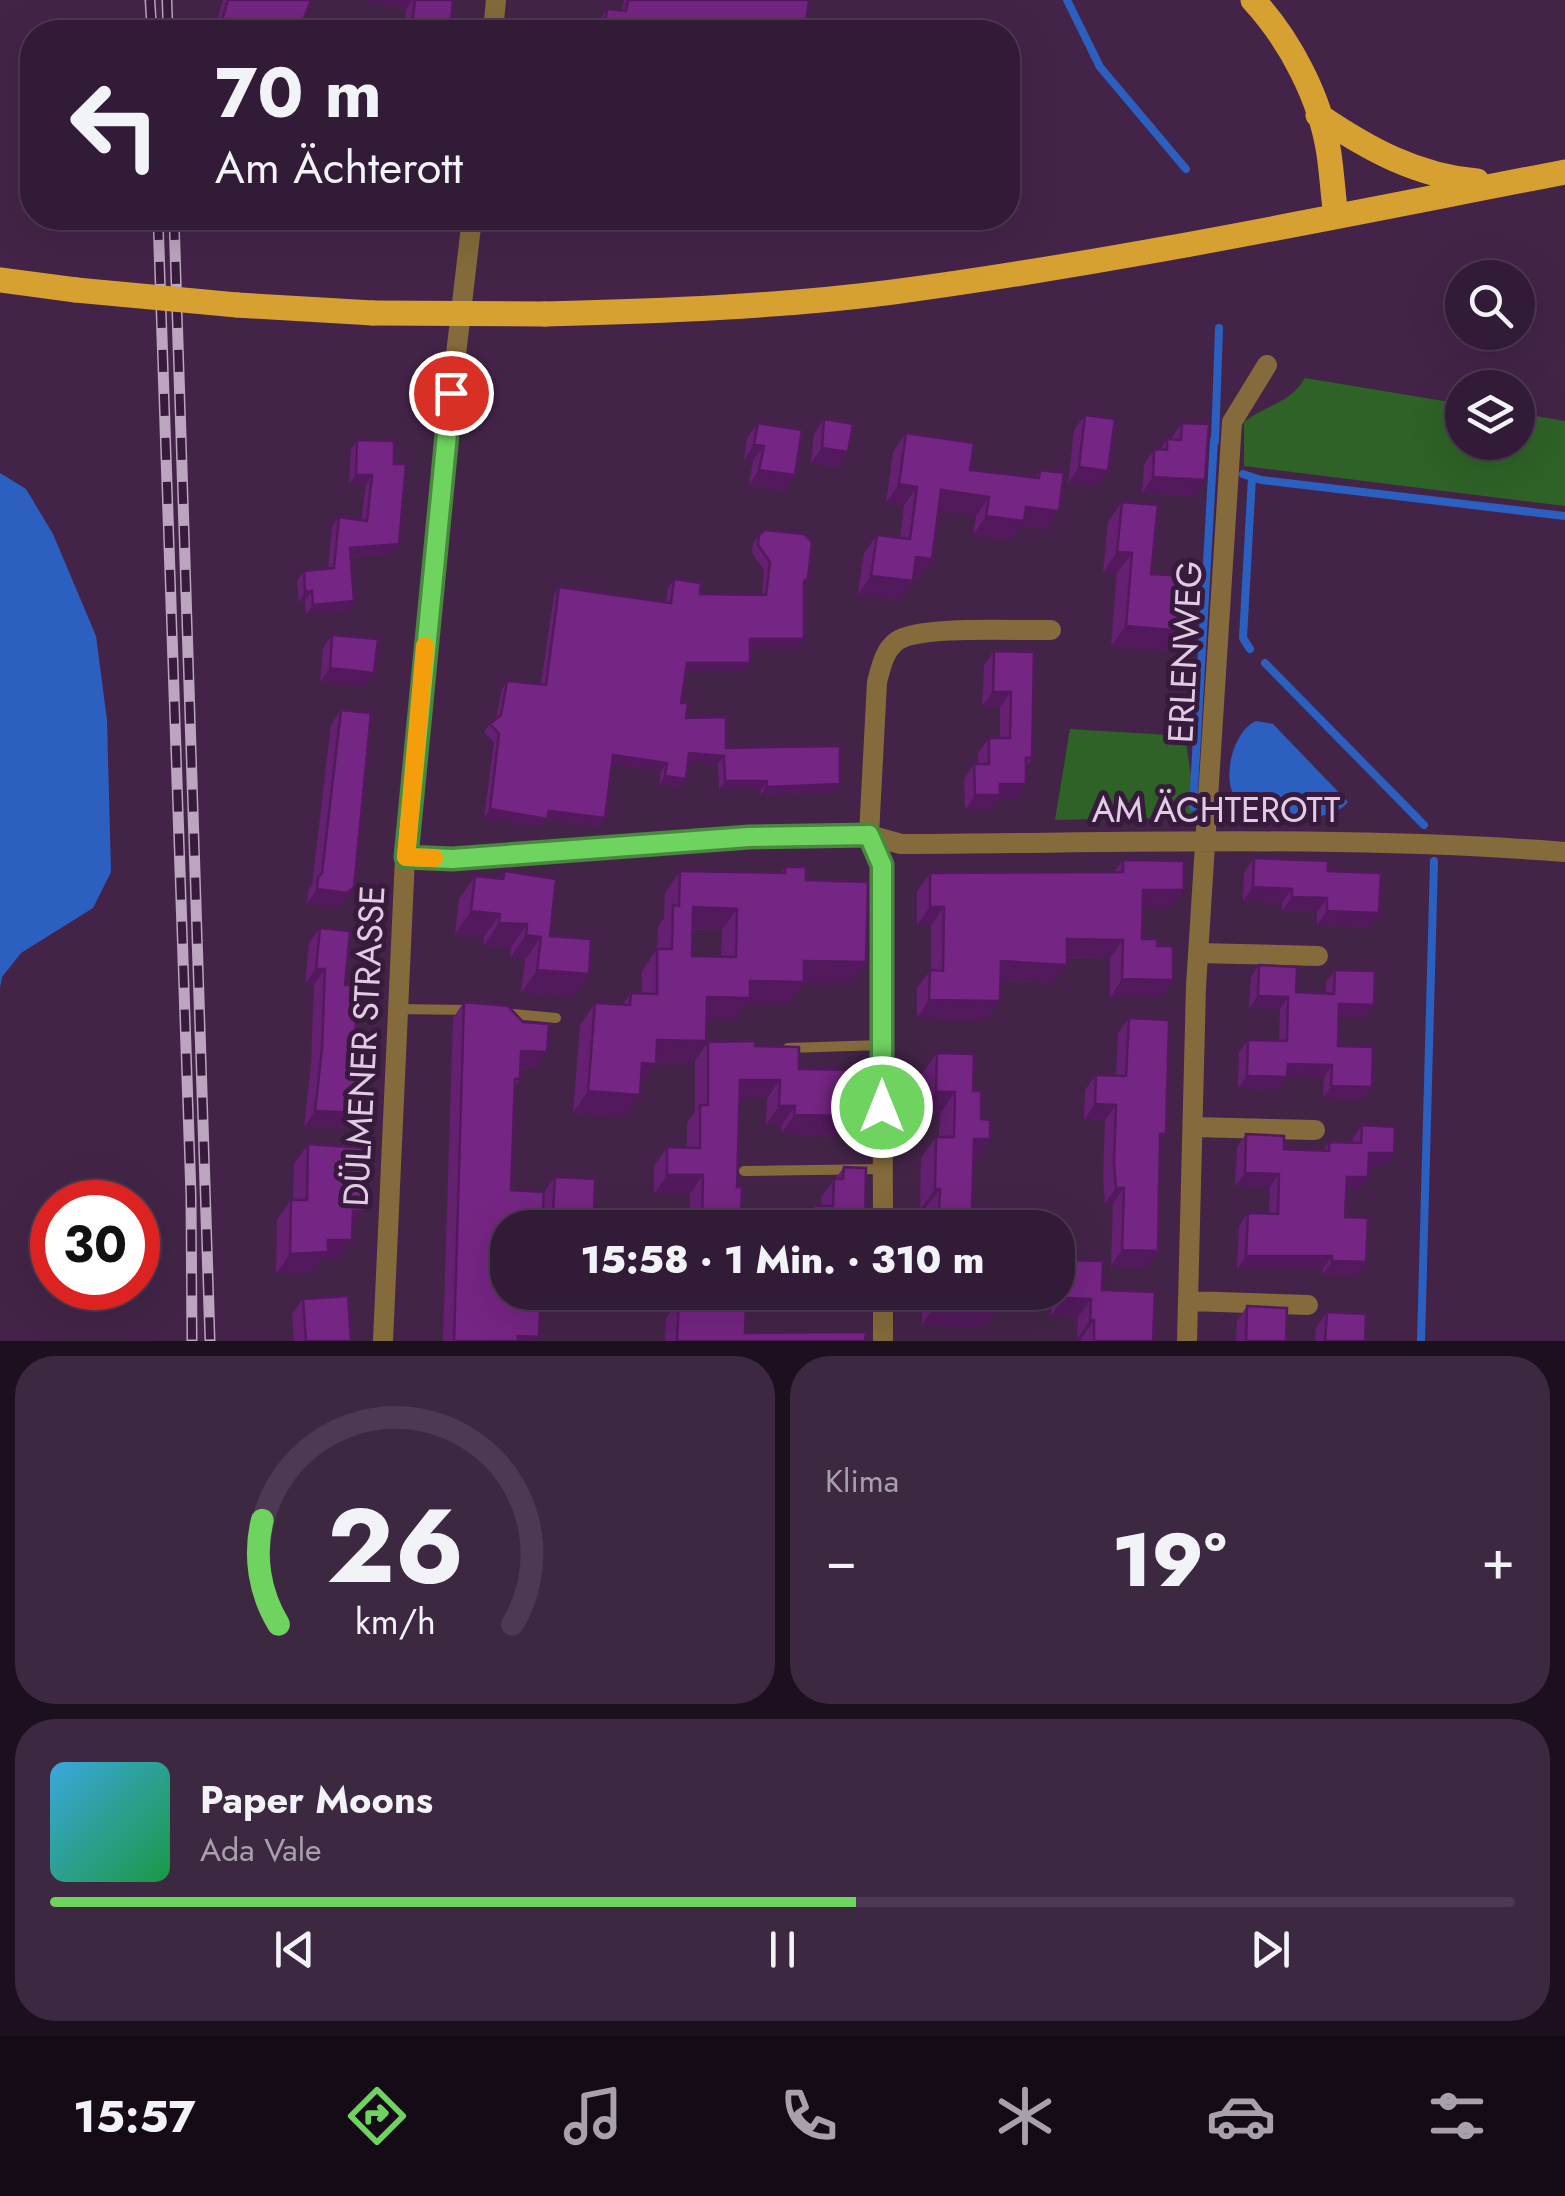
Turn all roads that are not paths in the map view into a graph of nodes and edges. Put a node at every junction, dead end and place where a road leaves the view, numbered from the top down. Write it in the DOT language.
graph roads {
  1 [pos="1253,0"];
  2 [pos="1318,115"];
  3 [pos="1565,172"];
  4 [pos="1506,184"];
  5 [pos="1336,216"];
  6 [pos="471,230"];
  7 [pos="0,280"];
  8 [pos="1267,365"];
  9 [pos="1051,630"];
  10 [pos="869,835"];
  11 [pos="1206,843"];
  12 [pos="1565,852"];
  13 [pos="406,857"];
  14 [pos="1198,953"];
  15 [pos="1318,956"];
  16 [pos="396,1010"];
  17 [pos="477,1010"];
  18 [pos="496,1012"];
  19 [pos="556,1018"];
  20 [pos="882,1045"];
  21 [pos="770,1049"];
  22 [pos="1193,1127"];
  23 [pos="1315,1130"];
  24 [pos="883,1169"];
  25 [pos="744,1171"];
  26 [pos="883,1210"];
  27 [pos="1189,1301"];
  28 [pos="1308,1304"];
  29 [pos="883,1310"];
  30 [pos="383,1341"];
  31 [pos="883,1341"];
  32 [pos="1188,1341"];
  1 -- 2 [label="main road"];
  2 -- 4 [label="main road"];
  2 -- 5 [label="main road"];
  3 -- 4 [label="main road"];
  4 -- 5 [label="main road"];
  5 -- 7 [label="main road, bridge"];
  6 -- 13 [label="street, DÜLMENER STRASSE"];
  8 -- 11 [label="street, ERLENWEG"];
  9 -- 10 [label="street"];
  10 -- 11 [label="street, AM ÄCHTEROTT"];
  10 -- 13 [label="street, AM ÄCHTEROTT"];
  10 -- 20 [label="street"];
  11 -- 12 [label="street, AM ÄCHTEROTT"];
  11 -- 14 [label="street, ERLENWEG"];
  13 -- 16 [label="street, DÜLMENER STRASSE"];
  14 -- 15 [label="street"];
  14 -- 22 [label="street, ERLENWEG"];
  16 -- 17 [label="lane"];
  16 -- 30 [label="street, DÜLMENER STRASSE"];
  18 -- 19 [label="lane"];
  20 -- 21 [label="lane"];
  20 -- 24 [label="street"];
  22 -- 23 [label="street"];
  22 -- 27 [label="street, ERLENWEG"];
  24 -- 25 [label="lane"];
  24 -- 26 [label="street"];
  27 -- 28 [label="street"];
  27 -- 32 [label="street, ERLENWEG"];
  29 -- 31 [label="street"];
}
